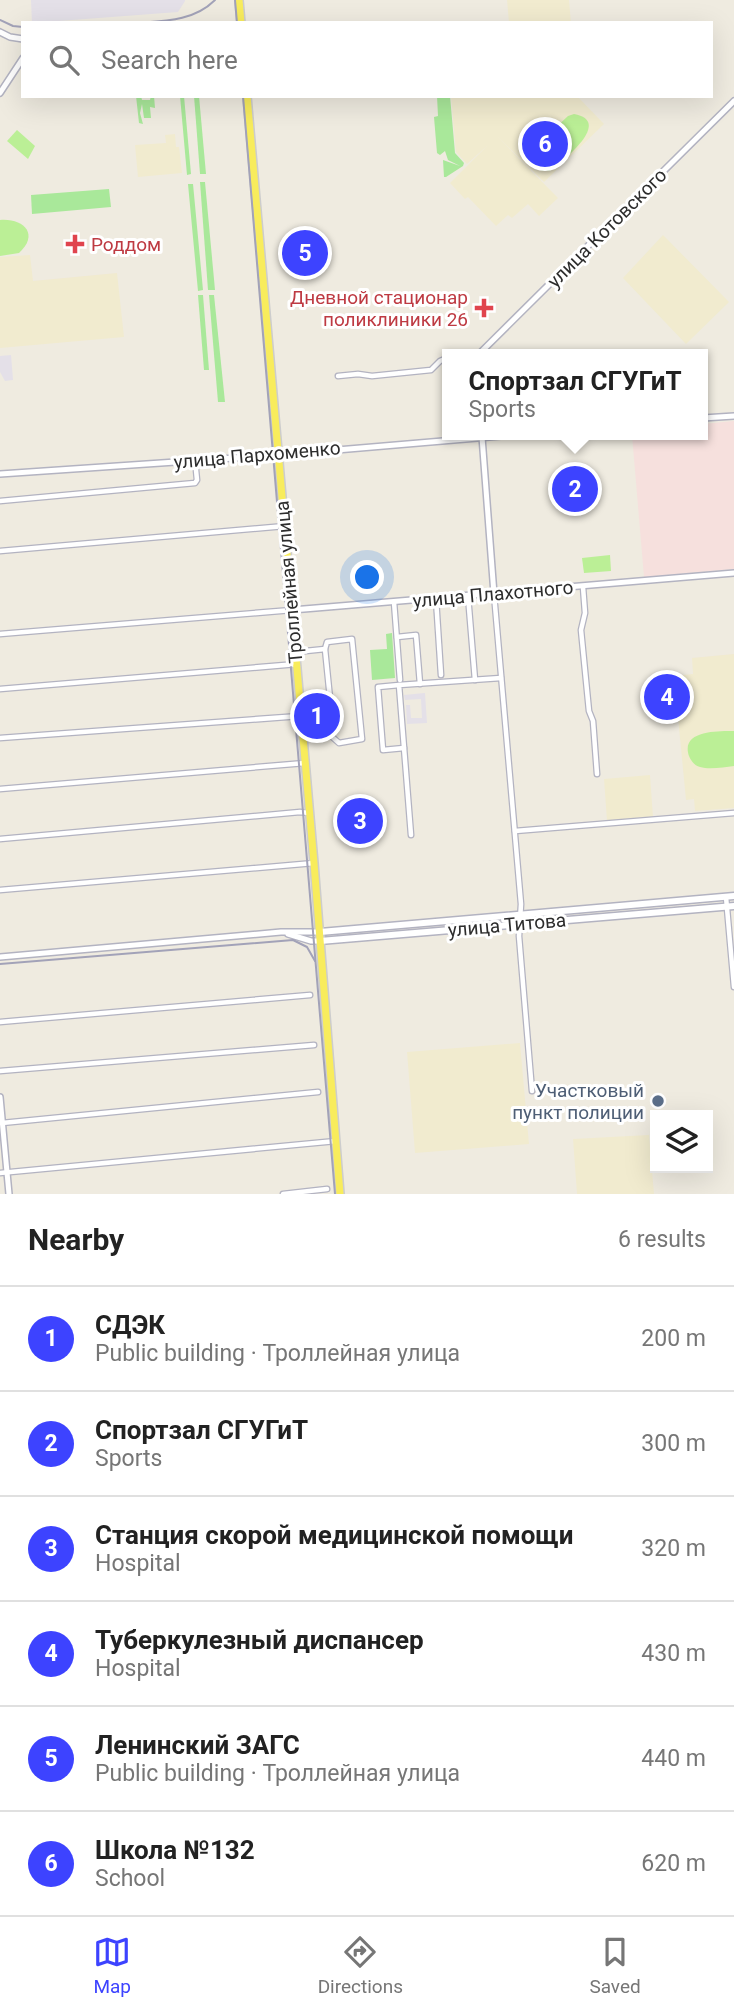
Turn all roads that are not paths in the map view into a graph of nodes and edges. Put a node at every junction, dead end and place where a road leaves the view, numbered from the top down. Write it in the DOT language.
graph roads {
  1 [pos="239,0"];
  2 [pos="241,21"];
  3 [pos="0,32"];
  4 [pos="21,39"];
  5 [pos="21,61"];
  6 [pos="0,93"];
  7 [pos="247,98"];
  8 [pos="734,101"];
  9 [pos="485,349"];
  10 [pos="442,360"];
  11 [pos="338,376"];
  12 [pos="734,416"];
  13 [pos="708,418"];
  14 [pos="442,440"];
  15 [pos="482,440"];
  16 [pos="278,454"];
  17 [pos="195,460"];
  18 [pos="0,474"];
  19 [pos="0,501"];
  20 [pos="285,526"];
  21 [pos="0,551"];
  22 [pos="734,573"];
  23 [pos="583,587"];
  24 [pos="494,594"];
  25 [pos="468,596"];
  26 [pos="436,599"];
  27 [pos="394,602"];
  28 [pos="292,610"];
  29 [pos="0,634"];
  30 [pos="397,637"];
  31 [pos="325,649"];
  32 [pos="296,652"];
  33 [pos="297,664"];
  34 [pos="441,675"];
  35 [pos="501,678"];
  36 [pos="475,680"];
  37 [pos="400,683"];
  38 [pos="420,684"];
  39 [pos="0,690"];
  40 [pos="301,716"];
  41 [pos="330,735"];
  42 [pos="0,738"];
  43 [pos="303,738"];
  44 [pos="404,748"];
  45 [pos="305,762"];
  46 [pos="597,774"];
  47 [pos="0,789"];
  48 [pos="310,813"];
  49 [pos="734,813"];
  50 [pos="515,831"];
  51 [pos="411,835"];
  52 [pos="0,839"];
  53 [pos="314,863"];
  54 [pos="0,890"];
  55 [pos="726,897"];
  56 [pos="734,897"];
  57 [pos="730,906"];
  58 [pos="522,914"];
  59 [pos="519,924"];
  60 [pos="281,932"];
  61 [pos="320,932"];
  62 [pos="320,941"];
  63 [pos="0,957"];
  64 [pos="734,987"];
  65 [pos="310,995"];
  66 [pos="0,1023"];
  67 [pos="314,1045"];
  68 [pos="0,1071"];
  69 [pos="532,1091"];
  70 [pos="318,1092"];
  71 [pos="0,1097"];
  72 [pos="2,1123"];
  73 [pos="336,1141"];
  74 [pos="4,1173"];
  75 [pos="327,1189"];
  76 [pos="9,1194"];
  77 [pos="283,1194"];
  78 [pos="340,1194"];
  1 -- 2 [label="main road"];
  3 -- 4 [label="street"];
  5 -- 6 [label="street"];
  7 -- 16 [label="main road, Троллейная улица"];
  8 -- 9 [label="street, улица Котовского"];
  10 -- 11 [label="street"];
  12 -- 13 [label="street"];
  14 -- 16 [label="street, улица Пархоменко"];
  15 -- 24 [label="street"];
  16 -- 17 [label="street, улица Пархоменко"];
  16 -- 20 [label="main road, Троллейная улица"];
  17 -- 18 [label="street, улица Пархоменко"];
  17 -- 19 [label="street"];
  20 -- 21 [label="street"];
  20 -- 28 [label="main road, Троллейная улица"];
  22 -- 23 [label="street, улица Плахотного"];
  23 -- 24 [label="street, улица Плахотного"];
  23 -- 46 [label="street"];
  24 -- 25 [label="street, улица Плахотного"];
  24 -- 35 [label="street"];
  25 -- 26 [label="street, улица Плахотного"];
  25 -- 36 [label="street"];
  26 -- 27 [label="street, улица Плахотного"];
  26 -- 34 [label="street"];
  27 -- 28 [label="street, улица Плахотного"];
  27 -- 30 [label="street"];
  28 -- 29 [label="street, улица Плахотного"];
  28 -- 32 [label="main road, Троллейная улица"];
  30 -- 37 [label="street"];
  30 -- 38 [label="street"];
  31 -- 32 [label="street"];
  31 -- 41 [label="street"];
  31 -- 41 [label="street"];
  32 -- 33 [label="main road, Троллейная улица"];
  33 -- 39 [label="street"];
  33 -- 40 [label="main road, Троллейная улица"];
  35 -- 36 [label="street"];
  35 -- 50 [label="street"];
  36 -- 38 [label="street"];
  37 -- 38 [label="street"];
  37 -- 44 [label="street"];
  37 -- 44 [label="street"];
  40 -- 42 [label="street"];
  40 -- 43 [label="main road, Троллейная улица"];
  41 -- 43 [label="street"];
  43 -- 45 [label="main road, Троллейная улица"];
  44 -- 51 [label="street"];
  45 -- 47 [label="street"];
  45 -- 48 [label="main road, Троллейная улица"];
  48 -- 52 [label="street"];
  48 -- 53 [label="main road, Троллейная улица"];
  49 -- 50 [label="street"];
  50 -- 58 [label="street"];
  53 -- 54 [label="street"];
  53 -- 61 [label="main road, Троллейная улица"];
  55 -- 56 [label="main road, улица Титова"];
  55 -- 57 [label="street"];
  55 -- 58 [label="main road, улица Титова"];
  57 -- 59 [label="main road, улица Титова"];
  57 -- 64 [label="street"];
  58 -- 59 [label="street"];
  58 -- 61 [label="main road, улица Титова"];
  59 -- 62 [label="main road, улица Титова"];
  59 -- 69 [label="street"];
  60 -- 61 [label="street, улица Титова"];
  60 -- 62 [label="street, улица Титова"];
  60 -- 63 [label="street, улица Титова"];
  61 -- 62 [label="main road, Троллейная улица"];
  62 -- 73 [label="main road, Троллейная улица"];
  65 -- 66 [label="street"];
  67 -- 68 [label="street"];
  70 -- 72 [label="street"];
  71 -- 72 [label="street"];
  72 -- 74 [label="street"];
  73 -- 74 [label="street"];
  73 -- 78 [label="main road, Троллейная улица"];
  74 -- 76 [label="street"];
  75 -- 77 [label="street"];
}
